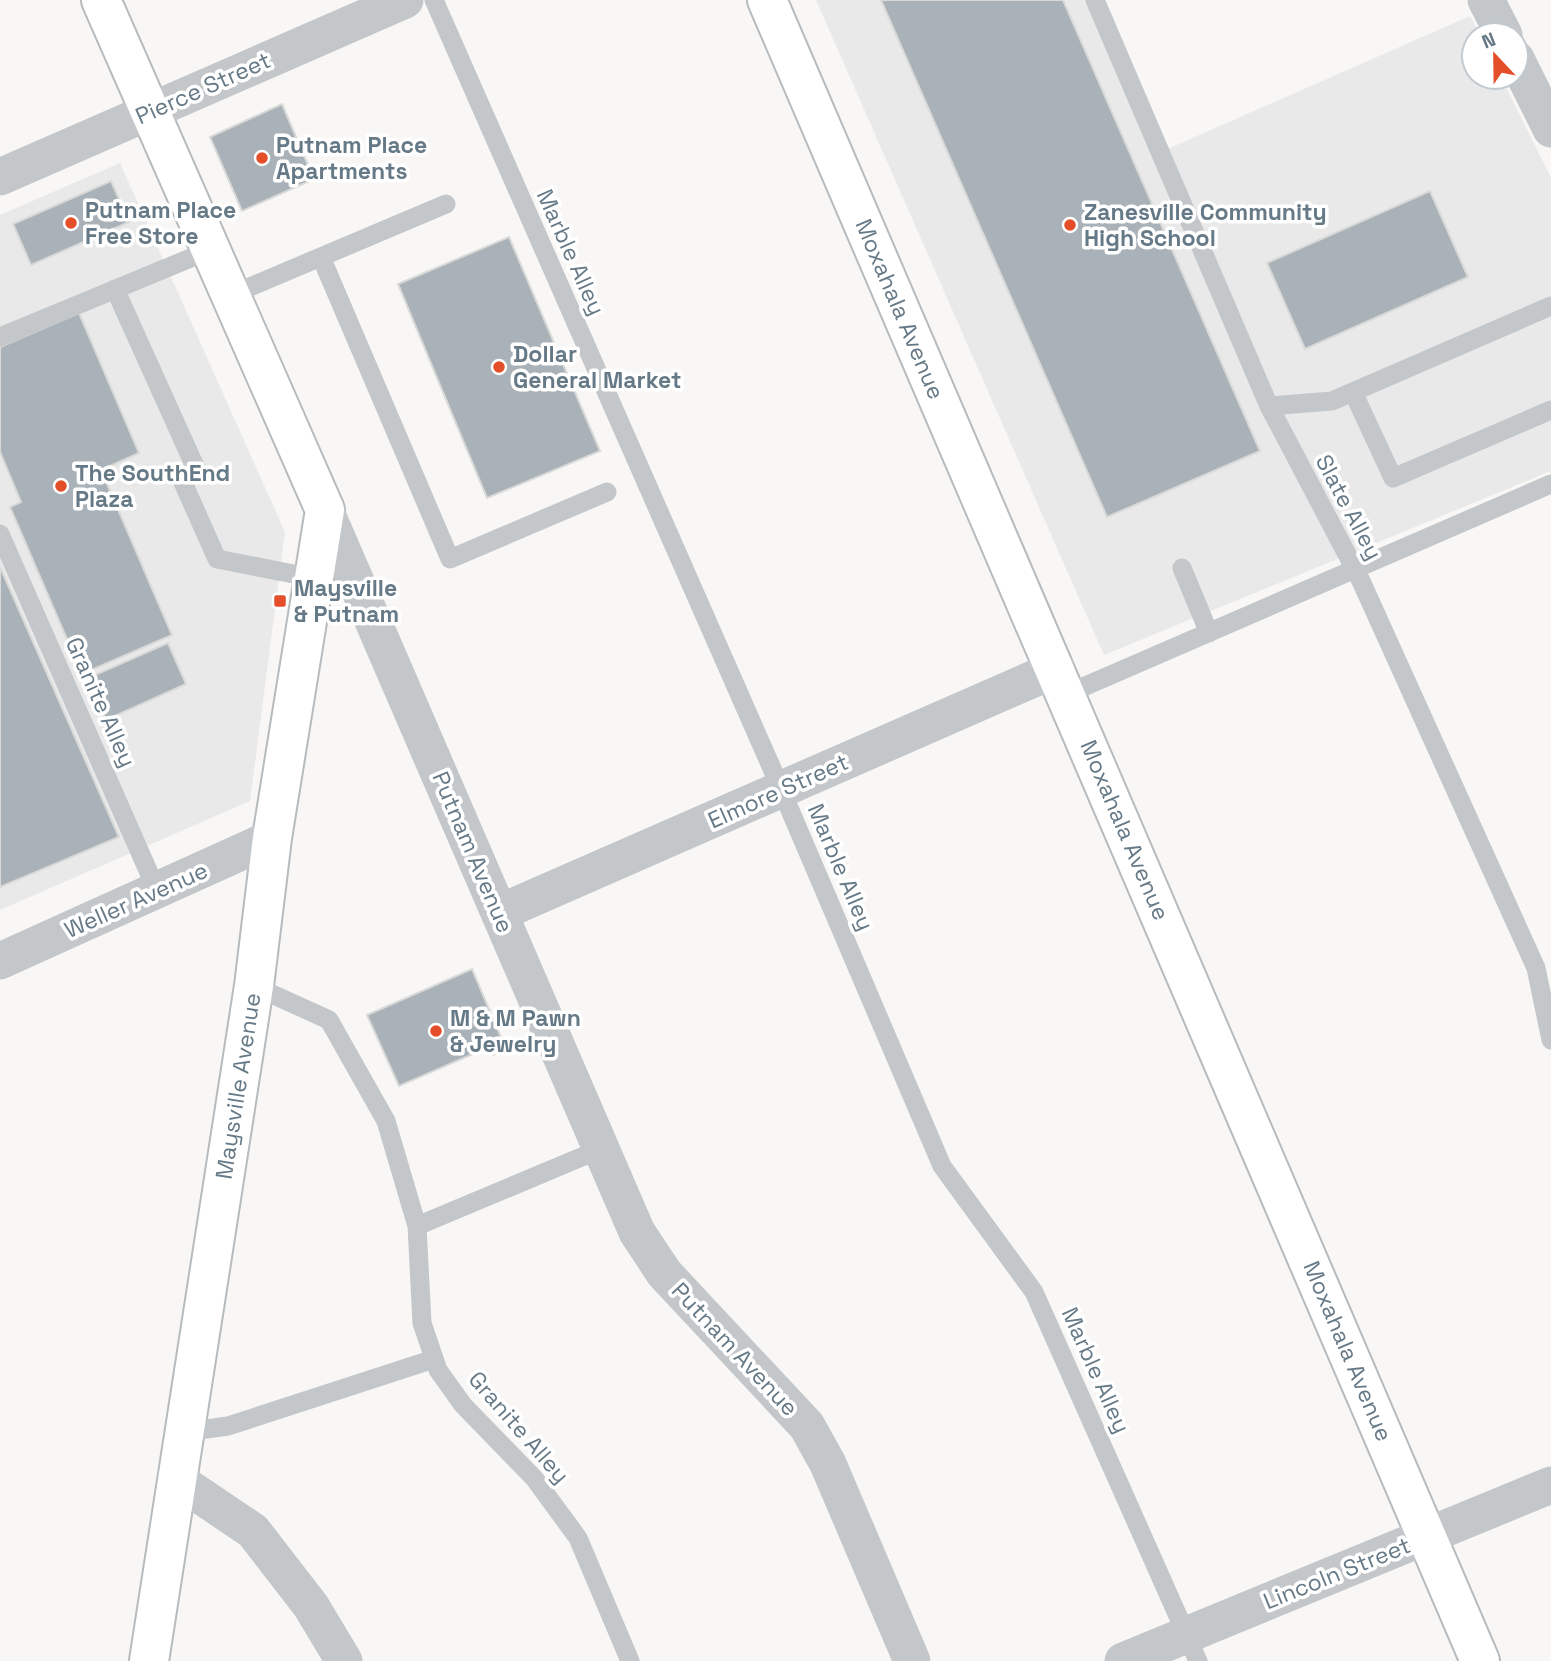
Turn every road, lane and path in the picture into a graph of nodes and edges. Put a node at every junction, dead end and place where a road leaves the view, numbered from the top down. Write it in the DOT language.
graph roads {
  1 [pos="100,0"];
  2 [pos="405,0"];
  3 [pos="434,0"];
  4 [pos="767,0"];
  5 [pos="1095,0"];
  6 [pos="1486,0"];
  7 [pos="1497,21"];
  8 [pos="1530,87"];
  9 [pos="150,111"];
  10 [pos="1551,129"];
  11 [pos="0,177"];
  12 [pos="446,204"];
  13 [pos="210,250"];
  14 [pos="321,257"];
  15 [pos="115,289"];
  16 [pos="230,295"];
  17 [pos="1551,306"];
  18 [pos="0,337"];
  19 [pos="1353,392"];
  20 [pos="1269,406"];
  21 [pos="1551,410"];
  22 [pos="1551,484"];
  23 [pos="607,492"];
  24 [pos="325,510"];
  25 [pos="0,534"];
  26 [pos="1182,568"];
  27 [pos="1355,570"];
  28 [pos="314,578"];
  29 [pos="1209,633"];
  30 [pos="1061,682"];
  31 [pos="781,789"];
  32 [pos="272,838"];
  33 [pos="156,891"];
  34 [pos="499,912"];
  35 [pos="0,961"];
  36 [pos="254,986"];
  37 [pos="1551,1040"];
  38 [pos="603,1148"];
  39 [pos="417,1226"];
  40 [pos="434,1359"];
  41 [pos="184,1432"];
  42 [pos="176,1479"];
  43 [pos="1551,1485"];
  44 [pos="1427,1536"];
  45 [pos="1192,1648"];
  46 [pos="149,1661"];
  47 [pos="344,1661"];
  48 [pos="630,1661"];
  49 [pos="912,1661"];
  50 [pos="1123,1661"];
  51 [pos="1480,1661"];
  1 -- 9 [label="street, Putnam Avenue"];
  2 -- 9 [label="street, Pierce Street"];
  3 -- 31 [label="lane, Marble Alley"];
  4 -- 30 [label="street, Moxahala Avenue"];
  5 -- 20 [label="lane, Slate Alley"];
  6 -- 7 [label="street"];
  8 -- 10 [label="street"];
  9 -- 11 [label="street, Pierce Street"];
  9 -- 13 [label="street, Putnam Avenue"];
  12 -- 14 [label="lane"];
  13 -- 15 [label="lane"];
  13 -- 16 [label="street, Putnam Avenue"];
  14 -- 16 [label="lane"];
  14 -- 23 [label="lane"];
  15 -- 18 [label="lane"];
  15 -- 28 [label="lane"];
  16 -- 24 [label="street, Putnam Avenue"];
  17 -- 19 [label="lane"];
  19 -- 20 [label="lane"];
  19 -- 21 [label="lane"];
  20 -- 27 [label="lane, Slate Alley"];
  22 -- 27 [label="lane"];
  24 -- 28 [label="street, Maysville Avenue"];
  24 -- 34 [label="street, Putnam Avenue"];
  25 -- 33 [label="lane, Granite Alley"];
  26 -- 29 [label="lane"];
  27 -- 29 [label="lane"];
  27 -- 37 [label="lane, Slate Alley"];
  28 -- 32 [label="street, Maysville Avenue"];
  29 -- 30 [label="lane"];
  30 -- 31 [label="street, Elmore Street"];
  30 -- 44 [label="street, Moxahala Avenue"];
  31 -- 34 [label="street, Elmore Street"];
  31 -- 45 [label="lane, Marble Alley"];
  32 -- 33 [label="street, Weller Avenue"];
  32 -- 36 [label="street, Maysville Avenue"];
  33 -- 35 [label="street, Weller Avenue"];
  34 -- 38 [label="street, Putnam Avenue"];
  36 -- 39 [label="lane, Granite Alley"];
  36 -- 41 [label="street, Maysville Avenue"];
  38 -- 39 [label="lane"];
  38 -- 49 [label="street, Putnam Avenue"];
  39 -- 40 [label="lane, Granite Alley"];
  40 -- 41 [label="lane"];
  40 -- 48 [label="lane, Granite Alley"];
  41 -- 42 [label="street, Maysville Avenue"];
  42 -- 46 [label="street, Maysville Avenue"];
  42 -- 47 [label="street"];
  43 -- 44 [label="street, Lincoln Street"];
  44 -- 45 [label="street, Lincoln Street"];
  44 -- 51 [label="street, Moxahala Avenue"];
  45 -- 50 [label="street, Lincoln Street"];
}
